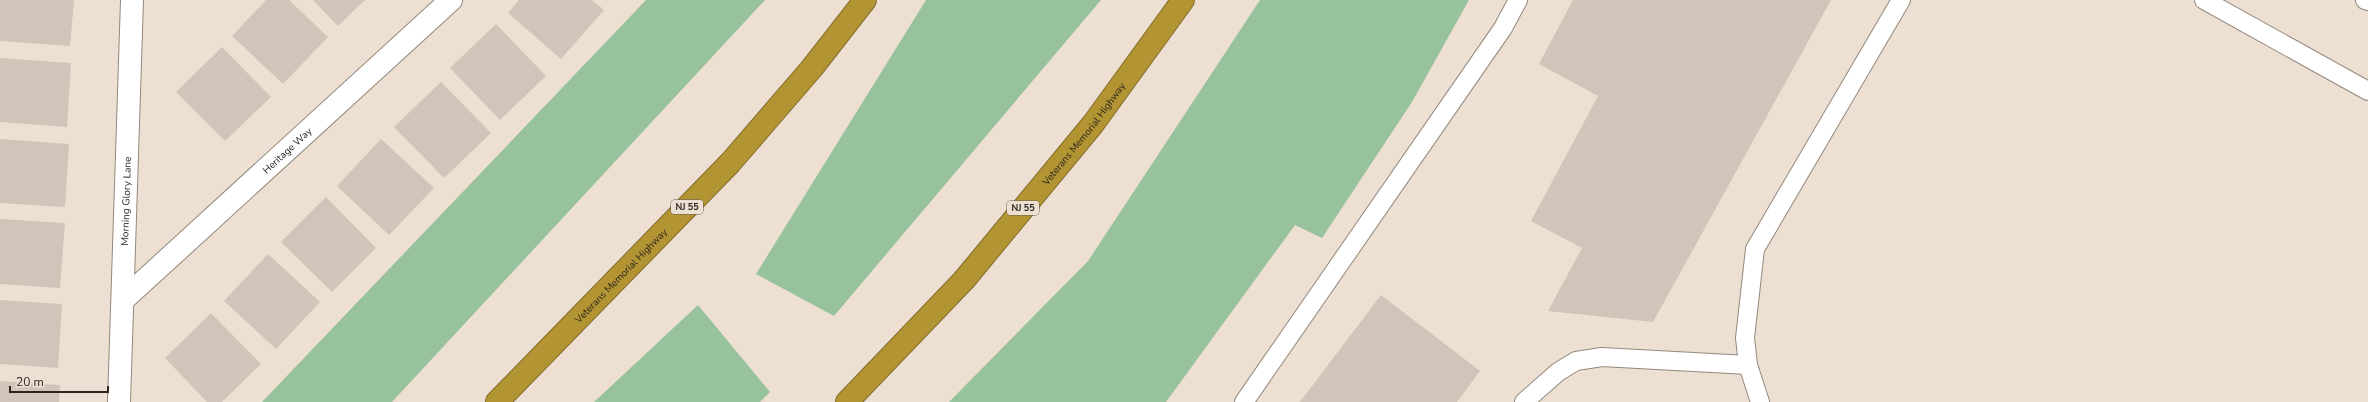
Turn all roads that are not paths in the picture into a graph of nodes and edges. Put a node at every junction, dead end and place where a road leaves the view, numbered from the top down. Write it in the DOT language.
graph roads {
  1 [pos="132,0"];
  2 [pos="451,0"];
  3 [pos="865,0"];
  4 [pos="1183,0"];
  5 [pos="1518,0"];
  6 [pos="1901,0"];
  7 [pos="2204,0"];
  8 [pos="2368,91"];
  9 [pos="123,300"];
  10 [pos="1748,365"];
  11 [pos="119,402"];
  12 [pos="497,402"];
  13 [pos="847,402"];
  14 [pos="1244,402"];
  15 [pos="1524,402"];
  16 [pos="1760,402"];
  1 -- 9 [label="street, Morning Glory Lane"];
  2 -- 9 [label="street, Heritage Way"];
  3 -- 12 [label="highway, Veterans Memorial Highway / NJ 55"];
  4 -- 13 [label="highway, Veterans Memorial Highway / NJ 55"];
  5 -- 14 [label="lane"];
  6 -- 10 [label="lane"];
  7 -- 8 [label="lane"];
  9 -- 11 [label="street, Morning Glory Lane"];
  10 -- 15 [label="lane"];
  10 -- 16 [label="lane"];
}
